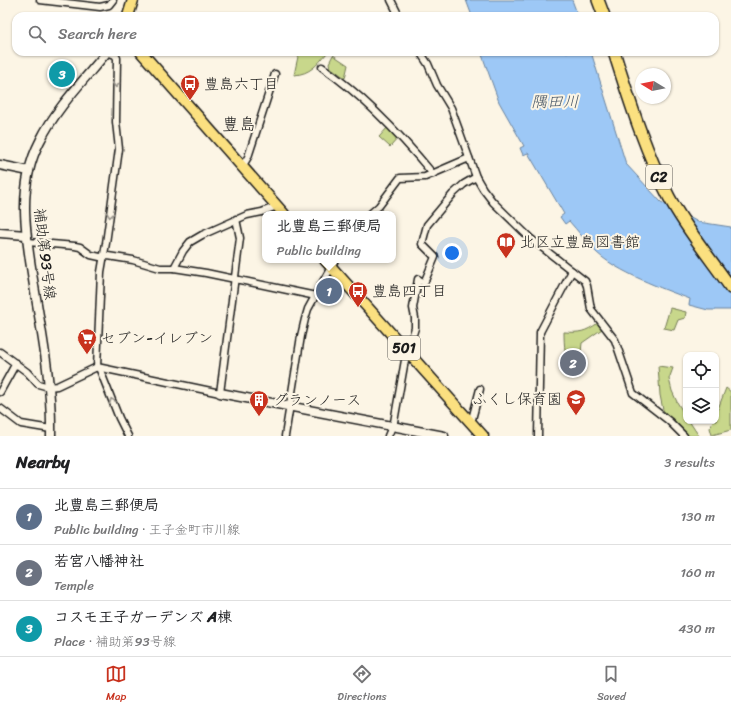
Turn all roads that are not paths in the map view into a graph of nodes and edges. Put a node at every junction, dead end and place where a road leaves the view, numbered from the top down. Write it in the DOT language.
graph roads {
  1 [pos="40,0"];
  2 [pos="113,0"];
  3 [pos="133,0"];
  4 [pos="391,0"];
  5 [pos="597,0"];
  6 [pos="129,12"];
  7 [pos="397,12"];
  8 [pos="602,12"];
  9 [pos="104,56"];
  10 [pos="115,56"];
  11 [pos="145,56"];
  12 [pos="423,56"];
  13 [pos="616,56"];
  14 [pos="616,56"];
  15 [pos="322,67"];
  16 [pos="275,74"];
  17 [pos="469,158"];
  18 [pos="0,164"];
  19 [pos="242,167"];
  20 [pos="29,171"];
  21 [pos="433,174"];
  22 [pos="476,177"];
  23 [pos="277,206"];
  24 [pos="264,211"];
  25 [pos="281,211"];
  26 [pos="373,211"];
  27 [pos="262,212"];
  28 [pos="236,220"];
  29 [pos="0,233"];
  30 [pos="27,239"];
  31 [pos="103,256"];
  32 [pos="330,263"];
  33 [pos="331,263"];
  34 [pos="174,268"];
  35 [pos="572,271"];
  36 [pos="235,279"];
  37 [pos="731,283"];
  38 [pos="731,288"];
  39 [pos="316,296"];
  40 [pos="0,352"];
  41 [pos="409,353"];
  42 [pos="16,363"];
  43 [pos="98,367"];
  44 [pos="49,387"];
  45 [pos="480,389"];
  46 [pos="0,392"];
  47 [pos="220,394"];
  48 [pos="0,408"];
  49 [pos="290,408"];
  50 [pos="472,423"];
  51 [pos="392,426"];
  52 [pos="51,432"];
  53 [pos="128,436"];
  54 [pos="285,436"];
  55 [pos="388,436"];
  56 [pos="444,436"];
  57 [pos="484,436"];
  58 [pos="538,436"];
  59 [pos="684,436"];
  1 -- 2 [label="street"];
  3 -- 6 [label="main road"];
  4 -- 7 [label="street"];
  5 -- 8 [label="highway"];
  9 -- 20 [label="street, 補助第93号線"];
  10 -- 31 [label="street, one-way"];
  11 -- 19 [label="main road"];
  12 -- 17 [label="street"];
  13 -- 37 [label="highway, C2"];
  14 -- 38 [label="highway, C2"];
  15 -- 21 [label="street"];
  16 -- 19 [label="street"];
  17 -- 21 [label="street"];
  17 -- 22 [label="street"];
  18 -- 20 [label="street"];
  19 -- 23 [label="main road"];
  20 -- 30 [label="street, 補助第93号線"];
  21 -- 26 [label="street"];
  22 -- 35 [label="street"];
  22 -- 41 [label="street"];
  23 -- 24 [label="street"];
  23 -- 25 [label="main road"];
  27 -- 28 [label="street"];
  28 -- 34 [label="street"];
  28 -- 36 [label="street"];
  29 -- 30 [label="street"];
  30 -- 31 [label="street"];
  30 -- 44 [label="street, 補助第93号線"];
  31 -- 34 [label="street"];
  31 -- 43 [label="street"];
  32 -- 39 [label="street"];
  33 -- 41 [label="main road, 501"];
  34 -- 36 [label="street"];
  35 -- 58 [label="street"];
  35 -- 59 [label="street"];
  36 -- 39 [label="street"];
  36 -- 47 [label="street"];
  39 -- 49 [label="street"];
  40 -- 42 [label="street"];
  41 -- 50 [label="main road, 501"];
  41 -- 51 [label="street"];
  42 -- 44 [label="street"];
  42 -- 46 [label="street"];
  43 -- 44 [label="street"];
  43 -- 47 [label="street"];
  53 -- 43 [label="street, one-way"];
  44 -- 52 [label="street, 補助第93号線"];
  45 -- 50 [label="street"];
  47 -- 49 [label="street"];
  48 -- 52 [label="street"];
  49 -- 51 [label="street"];
  49 -- 54 [label="street"];
  50 -- 57 [label="main road, 501"];
  51 -- 55 [label="street"];
  51 -- 56 [label="street"];
}
